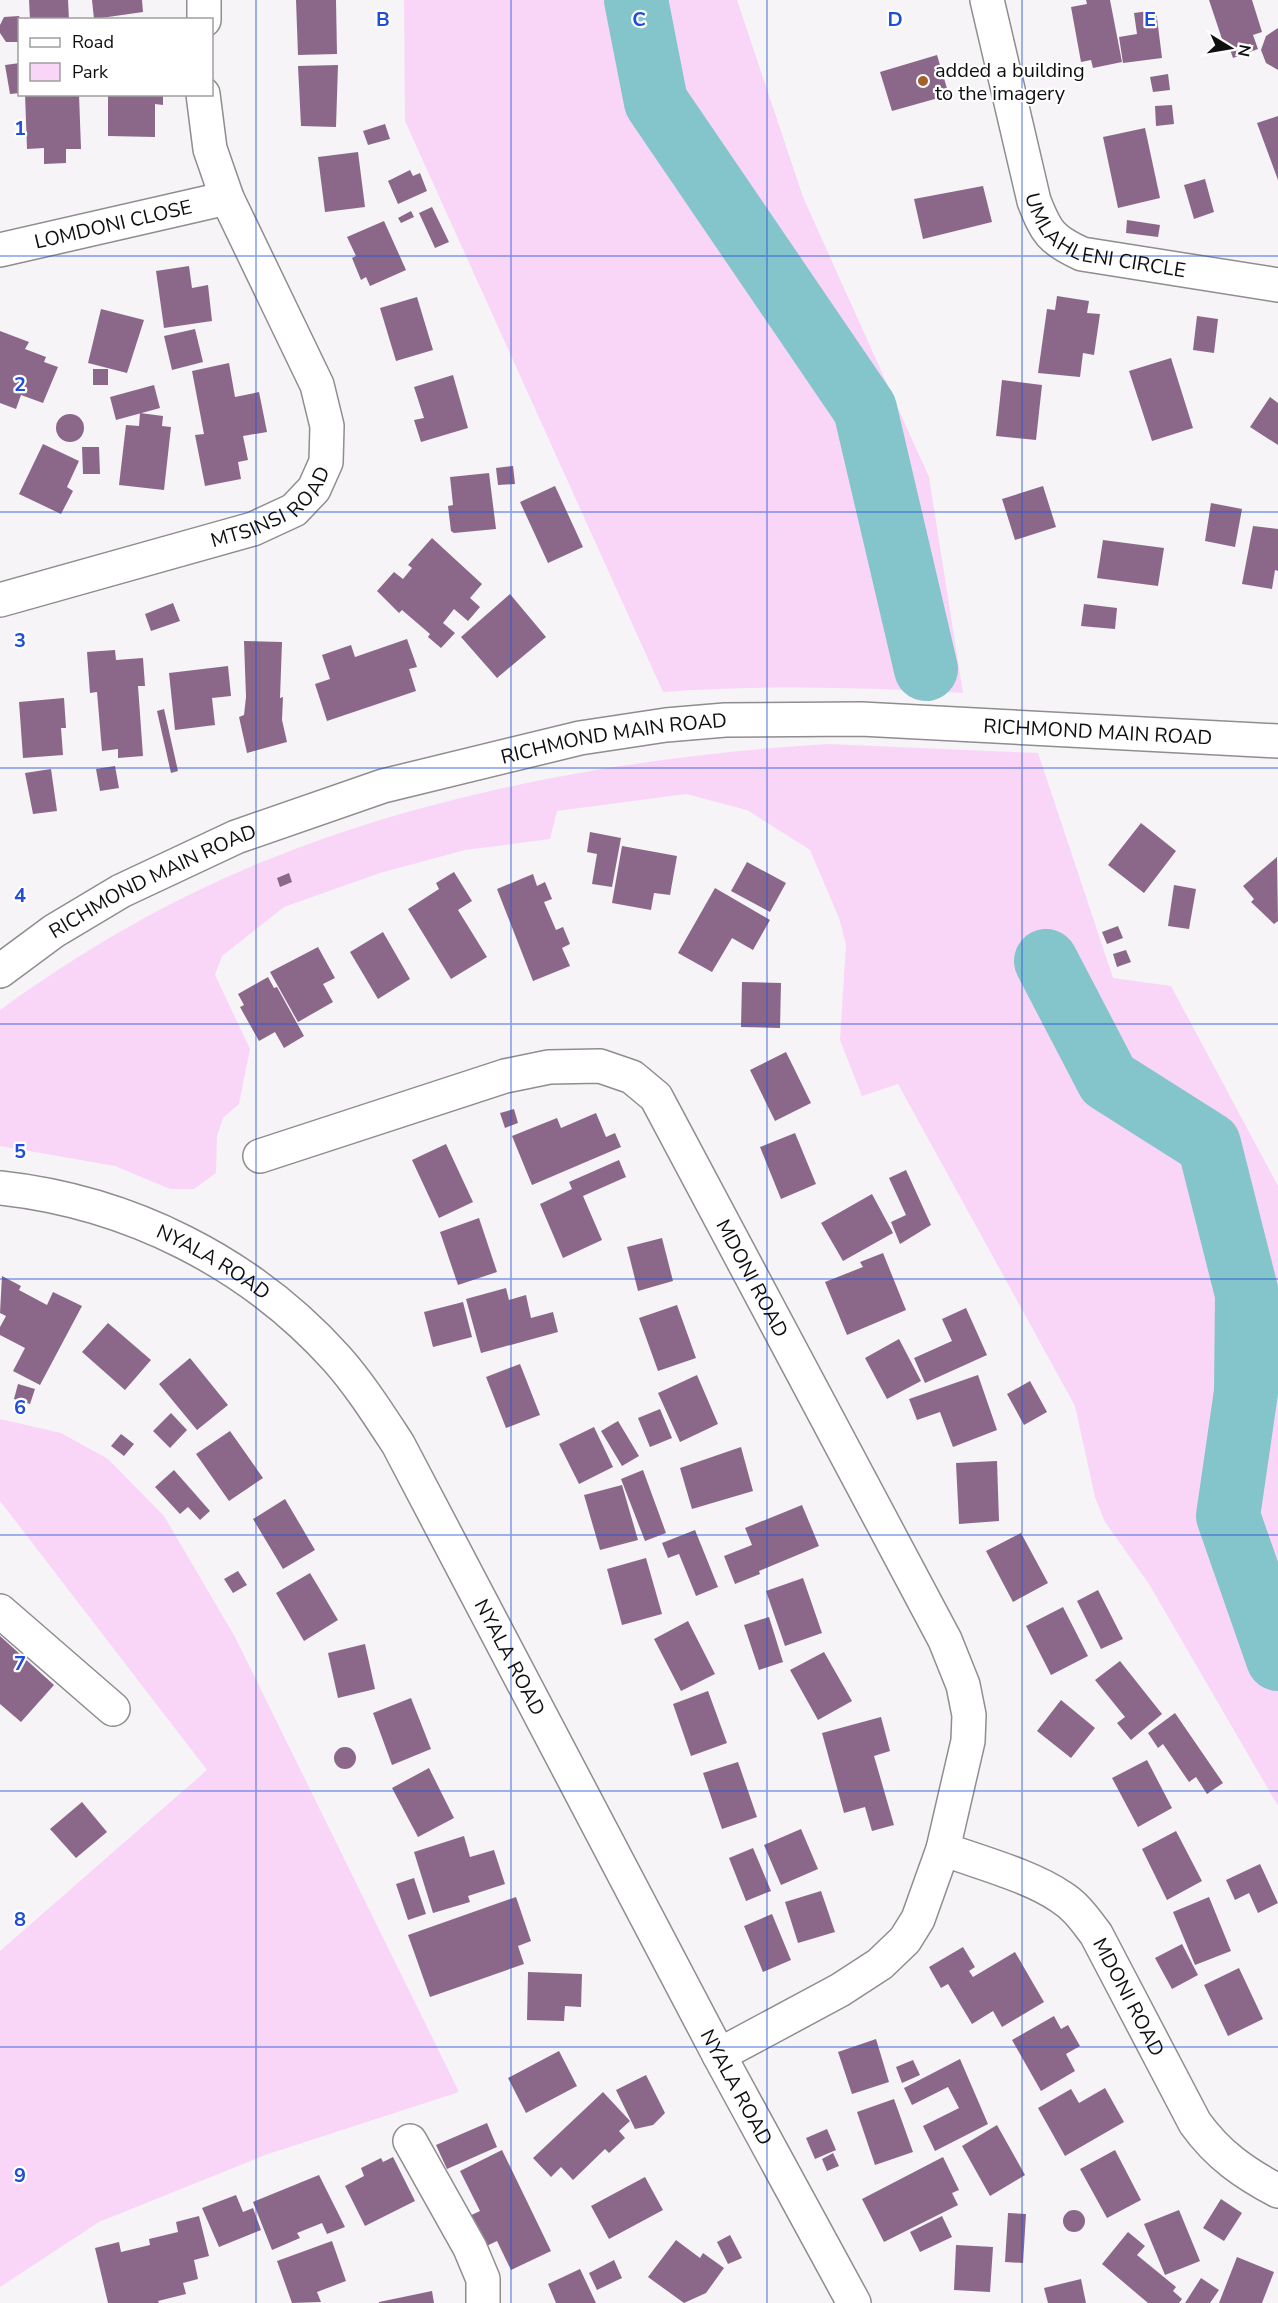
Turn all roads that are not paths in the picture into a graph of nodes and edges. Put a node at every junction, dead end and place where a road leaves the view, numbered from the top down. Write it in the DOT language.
graph roads {
  1 [pos="204,0"];
  2 [pos="987,0"];
  3 [pos="204,18"];
  4 [pos="203,96"];
  5 [pos="227,198"];
  6 [pos="0,250"];
  7 [pos="1278,285"];
  8 [pos="0,600"];
  9 [pos="1278,741"];
  10 [pos="0,971"];
  11 [pos="260,1156"];
  12 [pos="0,1188"];
  13 [pos="0,1611"];
  14 [pos="113,1709"];
  15 [pos="943,1849"];
  16 [pos="719,2055"];
  17 [pos="410,2141"];
  18 [pos="1278,2191"];
  19 [pos="483,2303"];
  20 [pos="854,2303"];
  1 -- 3 [label="street"];
  2 -- 7 [label="street, UMLAHLENI CIRCLE"];
  4 -- 5 [label="street, MTSINSI ROAD"];
  5 -- 6 [label="street, LOMDONI CLOSE"];
  5 -- 8 [label="street, MTSINSI ROAD"];
  9 -- 10 [label="street, RICHMOND MAIN ROAD"];
  11 -- 15 [label="street, MDONI ROAD"];
  12 -- 16 [label="street, NYALA ROAD"];
  13 -- 14 [label="street"];
  15 -- 16 [label="street, MDONI ROAD"];
  15 -- 18 [label="street, MDONI ROAD"];
  16 -- 20 [label="street, NYALA ROAD"];
  17 -- 19 [label="street"];
}
